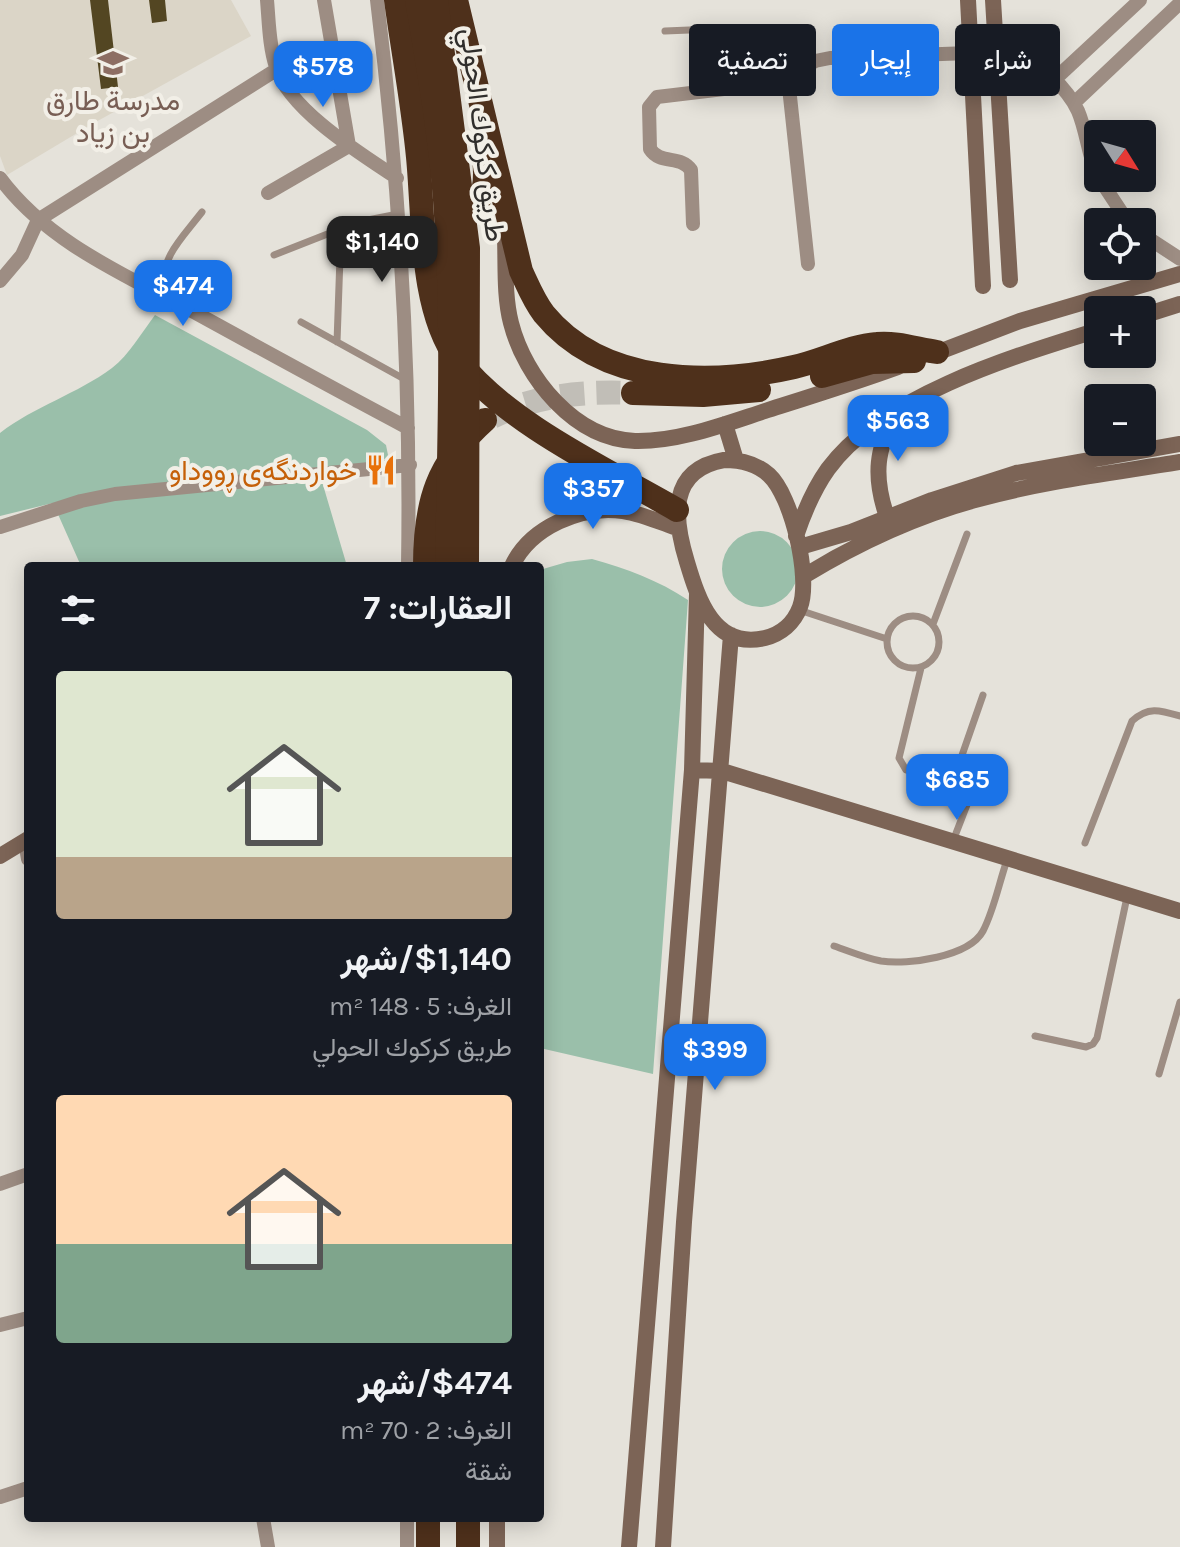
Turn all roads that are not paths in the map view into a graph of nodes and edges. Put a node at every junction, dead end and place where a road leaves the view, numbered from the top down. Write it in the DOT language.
graph roads {
  1 [pos="267,0"];
  2 [pos="324,0"];
  3 [pos="377,0"];
  4 [pos="396,0"];
  5 [pos="417,0"];
  6 [pos="436,0"];
  7 [pos="457,0"];
  8 [pos="968,0"];
  9 [pos="993,0"];
  10 [pos="1140,0"];
  11 [pos="1180,3"];
  12 [pos="969,24"];
  13 [pos="994,24"];
  14 [pos="689,30"];
  15 [pos="665,31"];
  16 [pos="955,54"];
  17 [pos="816,61"];
  18 [pos="276,70"];
  19 [pos="1060,74"];
  20 [pos="1060,87"];
  21 [pos="689,93"];
  22 [pos="479,95"];
  23 [pos="790,96"];
  24 [pos="973,96"];
  25 [pos="998,96"];
  26 [pos="1074,103"];
  27 [pos="401,108"];
  28 [pos="1084,130"];
  29 [pos="349,146"];
  30 [pos="418,155"];
  31 [pos="1002,167"];
  32 [pos="977,168"];
  33 [pos="0,178"];
  34 [pos="397,178"];
  35 [pos="268,193"];
  36 [pos="504,200"];
  37 [pos="202,212"];
  38 [pos="398,214"];
  39 [pos="38,220"];
  40 [pos="693,224"];
  41 [pos="341,229"];
  42 [pos="1156,243"];
  43 [pos="274,255"];
  44 [pos="1180,259"];
  45 [pos="808,264"];
  46 [pos="1180,274"];
  47 [pos="1010,280"];
  48 [pos="0,281"];
  49 [pos="983,286"];
  50 [pos="159,293"];
  51 [pos="1180,304"];
  52 [pos="1156,312"];
  53 [pos="301,322"];
  54 [pos="1084,334"];
  55 [pos="337,342"];
  56 [pos="926,357"];
  57 [pos="406,380"];
  58 [pos="633,393"];
  59 [pos="894,409"];
  60 [pos="485,420"];
  61 [pos="725,424"];
  62 [pos="408,428"];
  63 [pos="1180,444"];
  64 [pos="736,460"];
  65 [pos="1180,462"];
  66 [pos="410,465"];
  67 [pos="1072,471"];
  68 [pos="887,517"];
  69 [pos="677,519"];
  70 [pos="0,527"];
  71 [pos="967,534"];
  72 [pos="798,542"];
  73 [pos="408,562"];
  74 [pos="425,562"];
  75 [pos="447,562"];
  76 [pos="467,562"];
  77 [pos="515,562"];
  78 [pos="804,576"];
  79 [pos="697,594"];
  80 [pos="799,610"];
  81 [pos="933,624"];
  82 [pos="731,635"];
  83 [pos="887,639"];
  84 [pos="921,668"];
  85 [pos="983,695"];
  86 [pos="1180,716"];
  87 [pos="692,770"];
  88 [pos="722,771"];
  89 [pos="952,784"];
  90 [pos="953,841"];
  91 [pos="24,842"];
  92 [pos="1085,843"];
  93 [pos="0,856"];
  94 [pos="1007,858"];
  95 [pos="1127,895"];
  96 [pos="1180,911"];
  97 [pos="834,946"];
  98 [pos="1180,1002"];
  99 [pos="1035,1036"];
  100 [pos="1159,1074"];
  101 [pos="24,1175"];
  102 [pos="0,1184"];
  103 [pos="24,1319"];
  104 [pos="0,1325"];
  105 [pos="24,1489"];
  106 [pos="0,1497"];
  107 [pos="264,1522"];
  108 [pos="407,1522"];
  109 [pos="428,1522"];
  110 [pos="468,1522"];
  111 [pos="497,1522"];
  112 [pos="268,1547"];
  113 [pos="407,1547"];
  114 [pos="428,1547"];
  115 [pos="468,1547"];
  116 [pos="497,1547"];
  117 [pos="629,1547"];
  118 [pos="663,1547"];
  1 -- 18 [label="street"];
  2 -- 29 [label="street"];
  3 -- 27 [label="street"];
  4 -- 27 [label="highway"];
  5 -- 75 [label="highway, طريق كركوك الحولي, bridge"];
  6 -- 76 [label="highway, طريق كركوك الحولي, bridge"];
  7 -- 22 [label="highway"];
  8 -- 12 [label="main road"];
  9 -- 13 [label="main road"];
  10 -- 19 [label="street"];
  11 -- 26 [label="street"];
  14 -- 15 [label="lane"];
  16 -- 17 [label="street"];
  18 -- 29 [label="street"];
  18 -- 39 [label="street"];
  20 -- 26 [label="street"];
  21 -- 40 [label="street"];
  22 -- 30 [label="highway"];
  22 -- 36 [label="highway"];
  23 -- 45 [label="street"];
  24 -- 32 [label="main road"];
  25 -- 31 [label="main road"];
  26 -- 28 [label="street"];
  27 -- 30 [label="highway"];
  27 -- 34 [label="street"];
  29 -- 34 [label="street"];
  29 -- 35 [label="street"];
  30 -- 69 [label="highway"];
  31 -- 32 [label="main road"];
  31 -- 47 [label="main road"];
  32 -- 49 [label="main road"];
  33 -- 39 [label="street"];
  34 -- 38 [label="street"];
  36 -- 56 [label="highway"];
  36 -- 61 [label="main road"];
  37 -- 50 [label="lane"];
  38 -- 41 [label="lane"];
  38 -- 57 [label="street"];
  39 -- 48 [label="street"];
  39 -- 50 [label="street"];
  41 -- 43 [label="lane"];
  41 -- 55 [label="lane"];
  42 -- 44 [label="street"];
  46 -- 56 [label="main road"];
  50 -- 62 [label="street"];
  51 -- 52 [label="main road"];
  53 -- 55 [label="lane"];
  54 -- 59 [label="main road"];
  55 -- 57 [label="lane"];
  56 -- 58 [label="highway"];
  56 -- 61 [label="main road"];
  57 -- 62 [label="street"];
  59 -- 68 [label="main road"];
  59 -- 72 [label="main road"];
  60 -- 74 [label="highway"];
  61 -- 64 [label="main road"];
  62 -- 66 [label="street"];
  63 -- 67 [label="main road"];
  64 -- 69 [label="main road"];
  64 -- 72 [label="main road"];
  65 -- 67 [label="main road"];
  66 -- 70 [label="street"];
  66 -- 73 [label="street"];
  67 -- 68 [label="main road"];
  67 -- 78 [label="main road"];
  68 -- 72 [label="main road"];
  69 -- 77 [label="main road"];
  69 -- 79 [label="main road"];
  71 -- 81 [label="lane"];
  72 -- 78 [label="main road"];
  78 -- 80 [label="main road"];
  79 -- 82 [label="main road"];
  79 -- 87 [label="main road"];
  80 -- 82 [label="main road"];
  80 -- 83 [label="lane"];
  81 -- 83 [label="lane"];
  81 -- 84 [label="lane"];
  82 -- 88 [label="main road"];
  83 -- 84 [label="lane"];
  84 -- 89 [label="lane"];
  85 -- 89 [label="lane"];
  86 -- 92 [label="lane"];
  87 -- 88 [label="main road"];
  87 -- 117 [label="main road"];
  88 -- 90 [label="main road"];
  88 -- 118 [label="main road"];
  89 -- 90 [label="lane"];
  90 -- 94 [label="main road"];
  91 -- 93 [label="main road"];
  94 -- 95 [label="main road"];
  94 -- 97 [label="lane"];
  95 -- 96 [label="main road"];
  95 -- 99 [label="lane"];
  98 -- 100 [label="lane"];
  101 -- 102 [label="street"];
  103 -- 104 [label="street"];
  105 -- 106 [label="street"];
  107 -- 112 [label="street"];
  108 -- 113 [label="street"];
  109 -- 114 [label="highway"];
  110 -- 115 [label="highway"];
  111 -- 116 [label="main road"];
}
